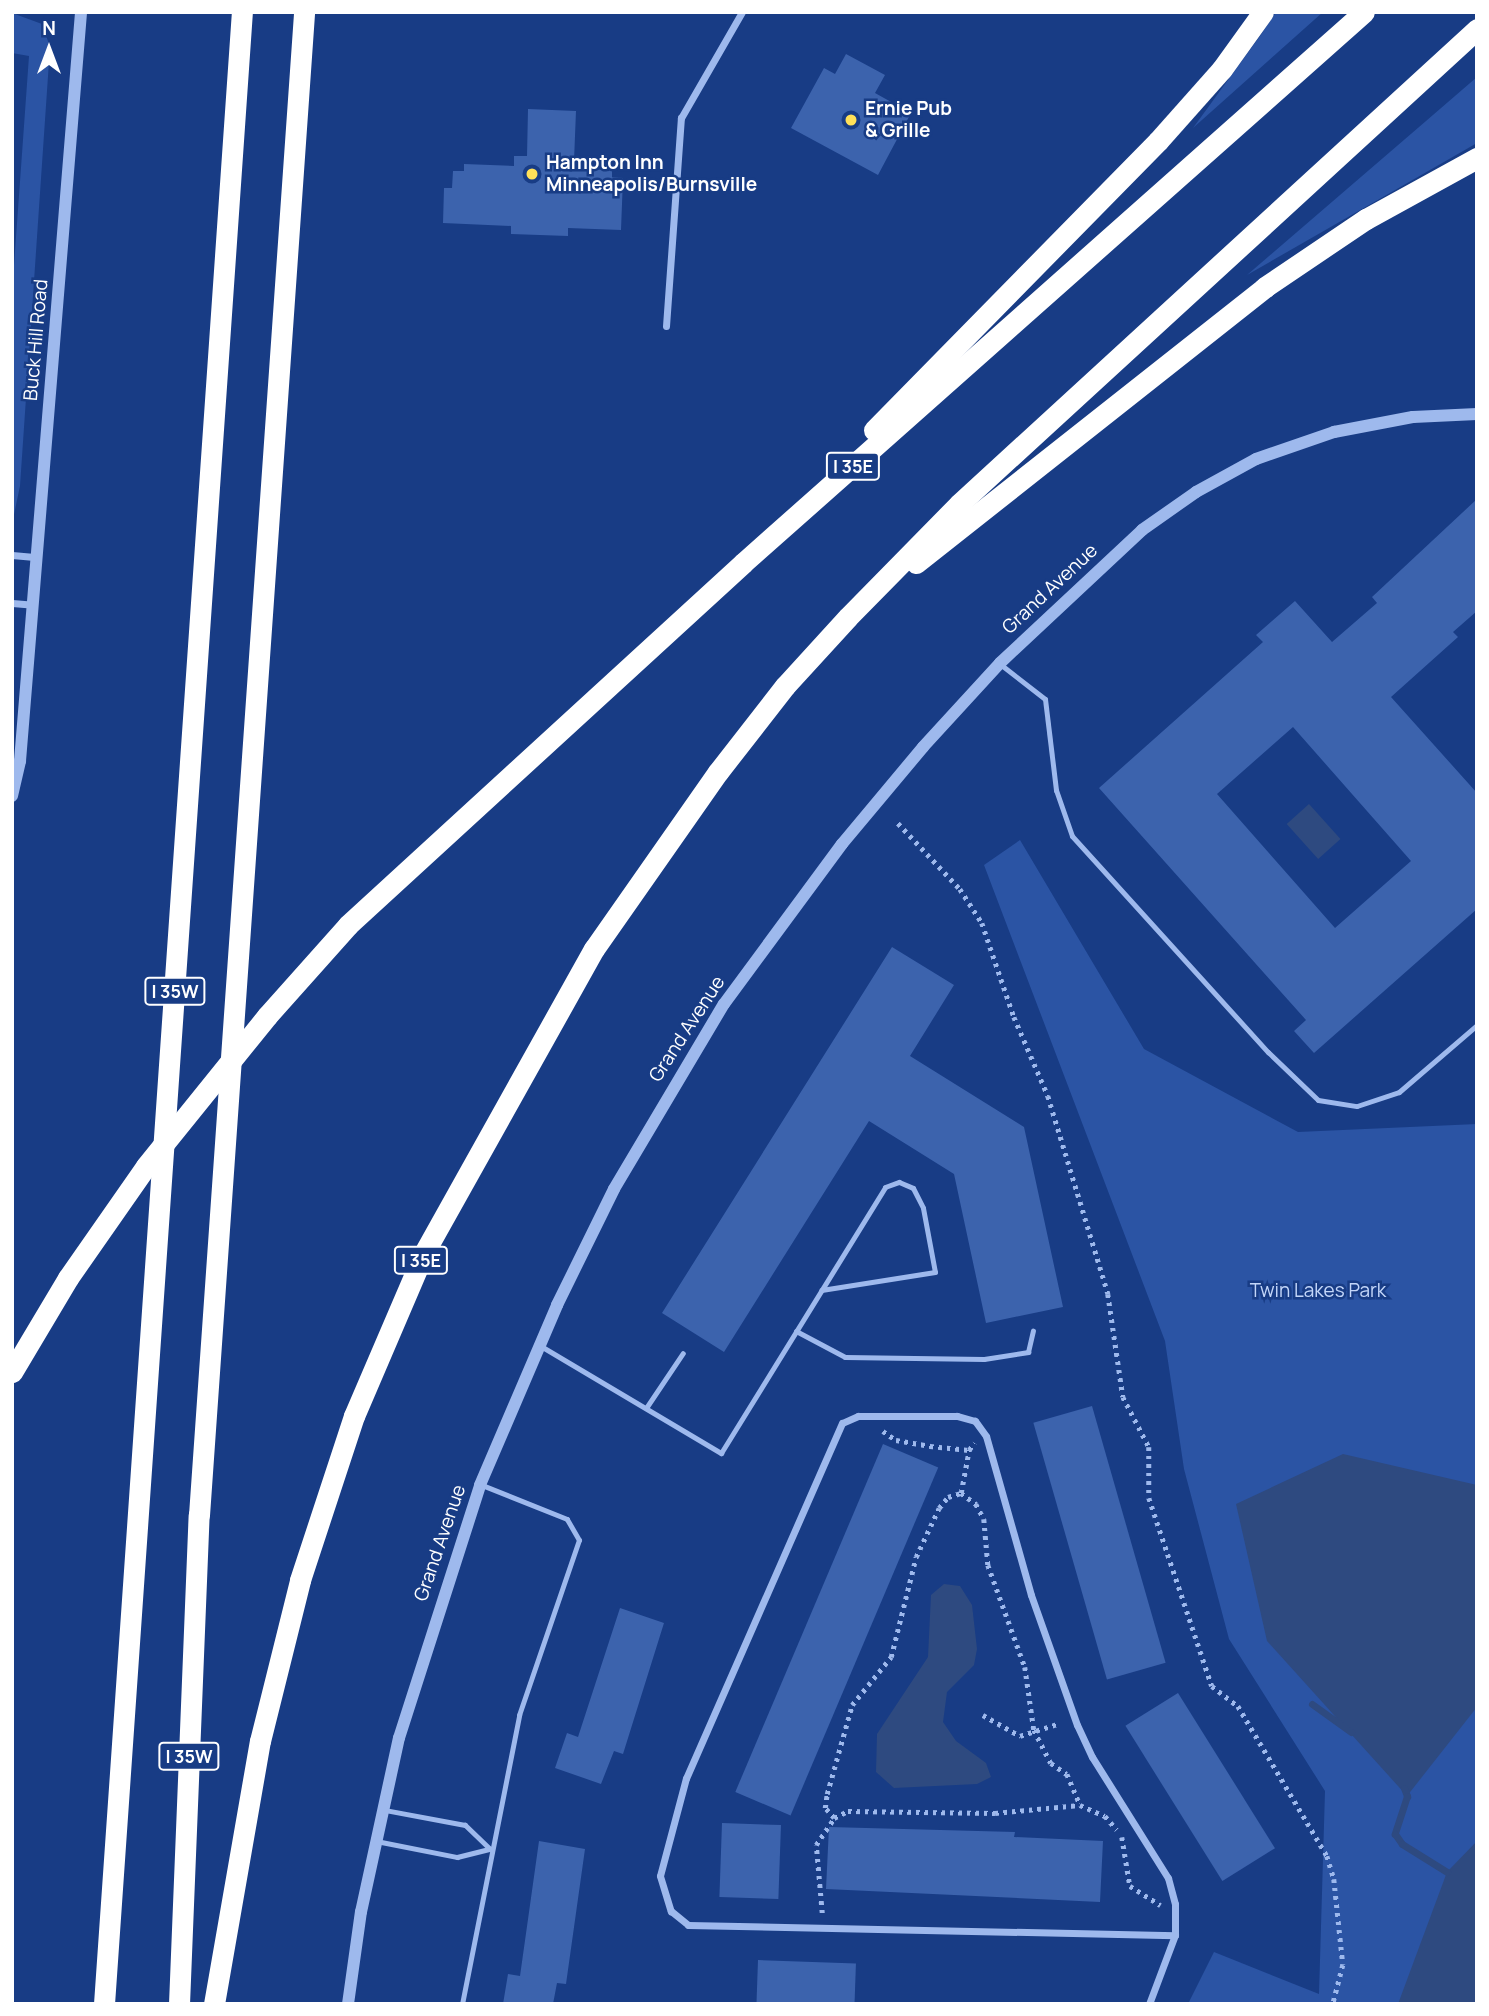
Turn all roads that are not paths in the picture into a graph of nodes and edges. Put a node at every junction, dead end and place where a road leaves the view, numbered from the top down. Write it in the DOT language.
graph roads {
  1 [pos="81,12"];
  2 [pos="242,12"];
  3 [pos="304,12"];
  4 [pos="742,12"];
  5 [pos="1263,12"];
  6 [pos="1364,12"];
  7 [pos="1477,29"];
  8 [pos="1477,158"];
  9 [pos="666,326"];
  10 [pos="1477,414"];
  11 [pos="12,555"];
  12 [pos="37,556"];
  13 [pos="743,563"];
  14 [pos="12,603"];
  15 [pos="33,605"];
  16 [pos="848,617"];
  17 [pos="1000,663"];
  18 [pos="12,796"];
  19 [pos="1477,1025"];
  20 [pos="821,1290"];
  21 [pos="796,1331"];
  22 [pos="1033,1331"];
  23 [pos="539,1345"];
  24 [pos="684,1353"];
  25 [pos="12,1372"];
  26 [pos="646,1408"];
  27 [pos="480,1485"];
  28 [pos="383,1809"];
  29 [pos="376,1841"];
  30 [pos="489,1849"];
  31 [pos="1175,1935"];
  32 [pos="179,2000"];
  33 [pos="104,2004"];
  34 [pos="214,2004"];
  35 [pos="348,2004"];
  36 [pos="463,2004"];
  37 [pos="1149,2004"];
  1 -- 12 [label="street, Buck Hill Road"];
  2 -- 33 [label="highway, I 35W"];
  3 -- 32 [label="highway, I 35W"];
  4 -- 9 [label="street"];
  5 -- 13 [label="highway"];
  6 -- 13 [label="highway, I 35E"];
  7 -- 16 [label="highway, I 35E"];
  8 -- 16 [label="highway"];
  10 -- 17 [label="street, Grand Avenue"];
  11 -- 12 [label="street"];
  12 -- 15 [label="street, Buck Hill Road"];
  13 -- 25 [label="highway, I 35E, bridge"];
  14 -- 15 [label="street"];
  15 -- 18 [label="street, Buck Hill Road"];
  16 -- 34 [label="highway, I 35E"];
  17 -- 19 [label="lane"];
  17 -- 23 [label="street, Grand Avenue"];
  20 -- 20 [label="lane"];
  20 -- 21 [label="lane"];
  21 -- 22 [label="lane"];
  21 -- 26 [label="lane"];
  23 -- 26 [label="lane"];
  23 -- 27 [label="street, Grand Avenue"];
  24 -- 26 [label="lane"];
  27 -- 28 [label="street, Grand Avenue"];
  27 -- 30 [label="lane"];
  28 -- 29 [label="street, Grand Avenue"];
  28 -- 30 [label="lane"];
  29 -- 30 [label="lane"];
  29 -- 35 [label="street, Grand Avenue"];
  30 -- 36 [label="lane"];
  31 -- 31 [label="street"];
  31 -- 37 [label="street"];
}
